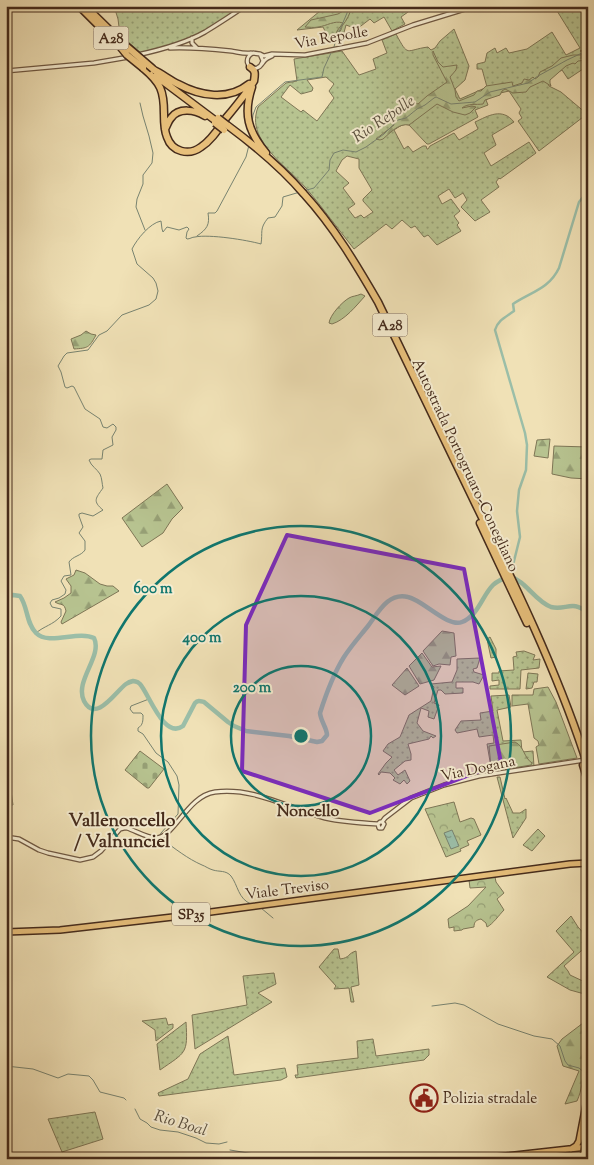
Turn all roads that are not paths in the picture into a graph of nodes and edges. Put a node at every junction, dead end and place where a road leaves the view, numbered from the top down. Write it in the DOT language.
graph roads {
  1 [pos="79,6"];
  2 [pos="85,6"];
  3 [pos="245,6"];
  4 [pos="475,6"];
  5 [pos="190,39"];
  6 [pos="180,43"];
  7 [pos="166,48"];
  8 [pos="190,48"];
  9 [pos="198,48"];
  10 [pos="251,53"];
  11 [pos="243,54"];
  12 [pos="260,54"];
  13 [pos="275,54"];
  14 [pos="249,64"];
  15 [pos="260,66"];
  16 [pos="144,67"];
  17 [pos="154,69"];
  18 [pos="6,71"];
  19 [pos="254,81"];
  20 [pos="217,121"];
  21 [pos="225,127"];
  22 [pos="165,130"];
  23 [pos="249,144"];
  24 [pos="293,184"];
  25 [pos="585,761"];
  26 [pos="588,781"];
  27 [pos="6,837"];
  28 [pos="587,862"];
  29 [pos="6,932"];
  30 [pos="588,1094"];
  31 [pos="588,1136"];
  32 [pos="579,1141"];
  33 [pos="587,1147"];
  34 [pos="571,1149"];
  35 [pos="480,1159"];
  36 [pos="584,1159"];
  1 -- 16 [label="highway, A28, bridge"];
  2 -- 17 [label="highway, Autostrada Portogruaro-Conegliano / A28, bridge"];
  3 -- 5 [label="street"];
  4 -- 13 [label="street, Via Repolle"];
  5 -- 6 [label="street"];
  5 -- 8 [label="street"];
  5 -- 9 [label="street"];
  6 -- 7 [label="street"];
  6 -- 8 [label="street"];
  7 -- 8 [label="street, Via Repolle"];
  7 -- 18 [label="street"];
  8 -- 9 [label="street, Via Repolle"];
  9 -- 11 [label="street, Via Repolle"];
  10 -- 11 [label="street, Via Repolle"];
  10 -- 12 [label="street, Via Repolle"];
  10 -- 14 [label="street"];
  11 -- 14 [label="street"];
  12 -- 13 [label="street, Via Repolle"];
  12 -- 15 [label="street"];
  13 -- 15 [label="street, Via Repolle"];
  14 -- 15 [label="street"];
  14 -- 19 [label="highway"];
  15 -- 19 [label="highway"];
  16 -- 20 [label="highway, Autostrada Portogruaro-Conegliano / A28"];
  16 -- 22 [label="highway"];
  17 -- 19 [label="highway"];
  17 -- 20 [label="highway, Autostrada Portogruaro-Conegliano / A28"];
  19 -- 22 [label="highway"];
  19 -- 24 [label="highway"];
  20 -- 21 [label="highway, Autostrada Portogruaro-Conegliano / A28, bridge"];
  20 -- 22 [label="highway"];
  21 -- 23 [label="highway, Autostrada Portogruaro-Conegliano / A28"];
  21 -- 23 [label="highway, Autostrada Portogruaro-Conegliano / A28"];
  23 -- 24 [label="highway, Autostrada Portogruaro-Conegliano / A28"];
  24 -- 25 [label="highway, Autostrada Portogruaro-Conegliano / A28"];
  25 -- 26 [label="highway, Autostrada Portogruaro-Conegliano / A28"];
  25 -- 27 [label="street, Via Dogana"];
  28 -- 29 [label="main road, Viale Treviso / SP35"];
  30 -- 32 [label="main road"];
  31 -- 36 [label="highway, bridge"];
  32 -- 33 [label="main road"];
  32 -- 34 [label="main road"];
  33 -- 34 [label="main road"];
  33 -- 36 [label="highway, bridge"];
  34 -- 35 [label="main road"];
}
